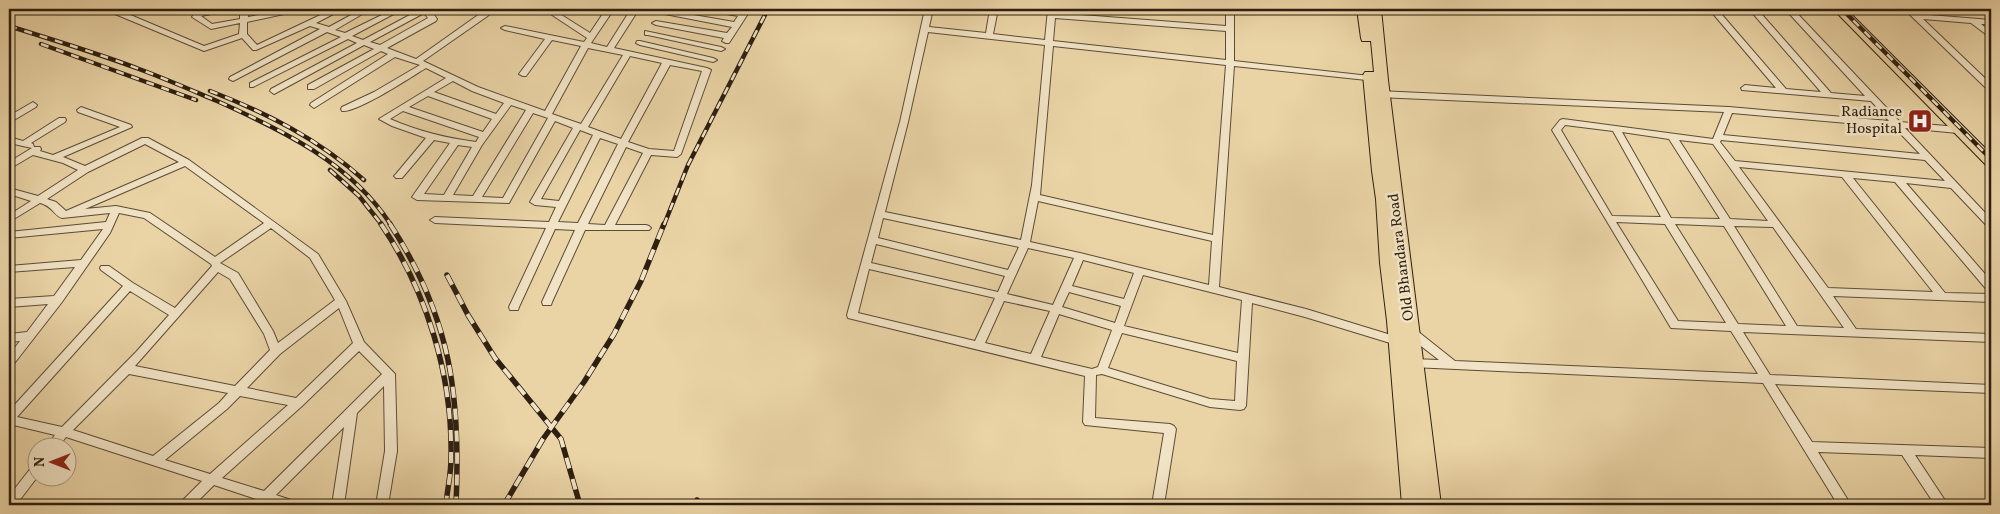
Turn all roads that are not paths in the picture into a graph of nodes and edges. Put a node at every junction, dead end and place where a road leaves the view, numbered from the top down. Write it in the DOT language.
graph roads {
  1 [pos="117,9"];
  2 [pos="223,9"];
  3 [pos="244,9"];
  4 [pos="298,9"];
  5 [pos="339,9"];
  6 [pos="367,9"];
  7 [pos="400,9"];
  8 [pos="425,9"];
  9 [pos="479,9"];
  10 [pos="548,9"];
  11 [pos="610,9"];
  12 [pos="635,9"];
  13 [pos="710,9"];
  14 [pos="929,9"];
  15 [pos="994,9"];
  16 [pos="1230,9"];
  17 [pos="1364,9"];
  18 [pos="1375,9"];
  19 [pos="1713,9"];
  20 [pos="1753,9"];
  21 [pos="1789,9"];
  22 [pos="1839,9"];
  23 [pos="1850,9"];
  24 [pos="1908,9"];
  25 [pos="666,10"];
  26 [pos="745,12"];
  27 [pos="1051,12"];
  28 [pos="1916,16"];
  29 [pos="244,19"];
  30 [pos="1974,21"];
  31 [pos="1991,22"];
  32 [pos="310,23"];
  33 [pos="656,23"];
  34 [pos="736,25"];
  35 [pos="505,28"];
  36 [pos="1229,29"];
  37 [pos="327,30"];
  38 [pos="925,30"];
  39 [pos="648,33"];
  40 [pos="1372,33"];
  41 [pos="243,35"];
  42 [pos="729,36"];
  43 [pos="989,36"];
  44 [pos="1991,36"];
  45 [pos="346,37"];
  46 [pos="549,38"];
  47 [pos="588,41"];
  48 [pos="362,43"];
  49 [pos="640,43"];
  50 [pos="1049,43"];
  51 [pos="378,49"];
  52 [pos="609,49"];
  53 [pos="721,49"];
  54 [pos="394,54"];
  55 [pos="630,54"];
  56 [pos="713,60"];
  57 [pos="416,62"];
  58 [pos="667,62"];
  59 [pos="1230,62"];
  60 [pos="426,66"];
  61 [pos="707,70"];
  62 [pos="523,74"];
  63 [pos="452,78"];
  64 [pos="233,79"];
  65 [pos="253,85"];
  66 [pos="311,87"];
  67 [pos="1377,87"];
  68 [pos="1745,88"];
  69 [pos="1991,88"];
  70 [pos="274,91"];
  71 [pos="1783,91"];
  72 [pos="427,93"];
  73 [pos="1828,95"];
  74 [pos="1873,99"];
  75 [pos="509,102"];
  76 [pos="33,105"];
  77 [pos="314,105"];
  78 [pos="403,108"];
  79 [pos="345,109"];
  80 [pos="531,109"];
  81 [pos="81,110"];
  82 [pos="1729,110"];
  83 [pos="550,116"];
  84 [pos="498,118"];
  85 [pos="9,120"];
  86 [pos="62,120"];
  87 [pos="1898,126"];
  88 [pos="580,127"];
  89 [pos="1616,129"];
  90 [pos="1958,130"];
  91 [pos="598,133"];
  92 [pos="485,136"];
  93 [pos="1672,136"];
  94 [pos="432,137"];
  95 [pos="1717,139"];
  96 [pos="9,140"];
  97 [pos="456,142"];
  98 [pos="622,142"];
  99 [pos="24,144"];
  100 [pos="478,145"];
  101 [pos="1991,150"];
  102 [pos="32,152"];
  103 [pos="648,152"];
  104 [pos="53,158"];
  105 [pos="1929,158"];
  106 [pos="186,162"];
  107 [pos="1991,162"];
  108 [pos="1733,164"];
  109 [pos="9,166"];
  110 [pos="84,170"];
  111 [pos="1845,175"];
  112 [pos="399,176"];
  113 [pos="1898,180"];
  114 [pos="1954,185"];
  115 [pos="9,191"];
  116 [pos="1034,197"];
  117 [pos="447,198"];
  118 [pos="38,199"];
  119 [pos="475,200"];
  120 [pos="562,204"];
  121 [pos="116,210"];
  122 [pos="879,214"];
  123 [pos="62,215"];
  124 [pos="9,219"];
  125 [pos="1609,219"];
  126 [pos="435,220"];
  127 [pos="1668,221"];
  128 [pos="1728,222"];
  129 [pos="271,223"];
  130 [pos="1774,224"];
  131 [pos="552,225"];
  132 [pos="109,226"];
  133 [pos="1991,226"];
  134 [pos="580,227"];
  135 [pos="608,228"];
  136 [pos="646,228"];
  137 [pos="9,235"];
  138 [pos="1218,238"];
  139 [pos="872,240"];
  140 [pos="1025,244"];
  141 [pos="1080,256"];
  142 [pos="83,263"];
  143 [pos="216,264"];
  144 [pos="866,265"];
  145 [pos="105,268"];
  146 [pos="9,269"];
  147 [pos="1140,271"];
  148 [pos="1011,274"];
  149 [pos="129,286"];
  150 [pos="1991,287"];
  151 [pos="1066,288"];
  152 [pos="1214,290"];
  153 [pos="1825,292"];
  154 [pos="1001,296"];
  155 [pos="1943,297"];
  156 [pos="1247,298"];
  157 [pos="1991,298"];
  158 [pos="58,300"];
  159 [pos="342,301"];
  160 [pos="547,302"];
  161 [pos="9,303"];
  162 [pos="1128,304"];
  163 [pos="514,306"];
  164 [pos="1056,309"];
  165 [pos="176,314"];
  166 [pos="1118,328"];
  167 [pos="1734,328"];
  168 [pos="1795,331"];
  169 [pos="1853,334"];
  170 [pos="30,336"];
  171 [pos="9,338"];
  172 [pos="1991,338"];
  173 [pos="1412,340"];
  174 [pos="1397,341"];
  175 [pos="359,344"];
  176 [pos="978,346"];
  177 [pos="276,351"];
  178 [pos="1243,358"];
  179 [pos="1034,359"];
  180 [pos="9,362"];
  181 [pos="1406,362"];
  182 [pos="1453,365"];
  183 [pos="127,369"];
  184 [pos="1097,371"];
  185 [pos="389,374"];
  186 [pos="1769,380"];
  187 [pos="1991,389"];
  188 [pos="238,390"];
  189 [pos="298,403"];
  190 [pos="352,410"];
  191 [pos="9,419"];
  192 [pos="64,432"];
  193 [pos="61,436"];
  194 [pos="1810,447"];
  195 [pos="1906,451"];
  196 [pos="1991,454"];
  197 [pos="155,461"];
  198 [pos="211,480"];
  199 [pos="28,481"];
  200 [pos="261,501"];
  201 [pos="10,505"];
  202 [pos="186,505"];
  203 [pos="290,505"];
  204 [pos="338,505"];
  205 [pos="382,505"];
  206 [pos="1158,505"];
  207 [pos="1412,505"];
  208 [pos="1431,505"];
  209 [pos="1845,505"];
  210 [pos="1942,505"];
  1 -- 41 [label="street"];
  2 -- 29 [label="street"];
  3 -- 29 [label="street"];
  4 -- 29 [label="street"];
  5 -- 32 [label="street"];
  6 -- 37 [label="street"];
  7 -- 45 [label="street"];
  8 -- 48 [label="street"];
  8 -- 51 [label="street"];
  9 -- 57 [label="street"];
  10 -- 47 [label="street"];
  11 -- 47 [label="street"];
  12 -- 52 [label="street"];
  13 -- 26 [label="street"];
  14 -- 38 [label="street"];
  15 -- 43 [label="street"];
  16 -- 36 [label="street"];
  17 -- 40 [label="main road"];
  18 -- 40 [label="main road, Old Bhandara Road"];
  19 -- 71 [label="street"];
  20 -- 73 [label="street"];
  21 -- 74 [label="street"];
  22 -- 90 [label="main road"];
  23 -- 101 [label="main road"];
  24 -- 28 [label="street"];
  25 -- 33 [label="street"];
  25 -- 34 [label="street"];
  26 -- 34 [label="street"];
  27 -- 36 [label="street"];
  27 -- 50 [label="street"];
  28 -- 30 [label="street"];
  28 -- 69 [label="street"];
  29 -- 41 [label="street"];
  30 -- 31 [label="street"];
  30 -- 44 [label="street"];
  32 -- 37 [label="street"];
  32 -- 41 [label="street"];
  33 -- 39 [label="street"];
  33 -- 42 [label="street"];
  34 -- 42 [label="street"];
  35 -- 46 [label="street"];
  36 -- 59 [label="street"];
  37 -- 45 [label="street"];
  37 -- 64 [label="street"];
  38 -- 43 [label="street"];
  38 -- 122 [label="street"];
  39 -- 49 [label="street"];
  39 -- 53 [label="street"];
  40 -- 67 [label="main road, Old Bhandara Road"];
  42 -- 53 [label="street"];
  43 -- 50 [label="street"];
  45 -- 48 [label="street"];
  45 -- 65 [label="street"];
  46 -- 47 [label="street"];
  46 -- 62 [label="street"];
  47 -- 52 [label="street"];
  47 -- 83 [label="street"];
  48 -- 51 [label="street"];
  48 -- 70 [label="street"];
  49 -- 55 [label="street"];
  49 -- 56 [label="street"];
  50 -- 59 [label="street"];
  50 -- 116 [label="street"];
  51 -- 54 [label="street"];
  51 -- 66 [label="street"];
  52 -- 55 [label="street"];
  53 -- 56 [label="street"];
  54 -- 57 [label="street"];
  54 -- 77 [label="street"];
  55 -- 58 [label="street"];
  55 -- 88 [label="street"];
  56 -- 61 [label="street"];
  57 -- 60 [label="street"];
  58 -- 61 [label="street"];
  58 -- 98 [label="street"];
  59 -- 67 [label="street"];
  59 -- 138 [label="street"];
  60 -- 63 [label="street"];
  60 -- 79 [label="street"];
  61 -- 103 [label="street"];
  63 -- 72 [label="street"];
  63 -- 75 [label="street"];
  67 -- 82 [label="street"];
  67 -- 173 [label="main road, Old Bhandara Road"];
  67 -- 174 [label="main road"];
  68 -- 71 [label="street"];
  71 -- 73 [label="street"];
  72 -- 78 [label="street"];
  72 -- 84 [label="street"];
  73 -- 74 [label="street"];
  74 -- 87 [label="street"];
  75 -- 80 [label="street"];
  75 -- 84 [label="street"];
  76 -- 85 [label="street"];
  78 -- 92 [label="street"];
  78 -- 94 [label="street"];
  80 -- 83 [label="street"];
  80 -- 119 [label="street"];
  81 -- 104 [label="street"];
  82 -- 87 [label="street"];
  82 -- 95 [label="street"];
  83 -- 88 [label="street"];
  83 -- 119 [label="street"];
  84 -- 92 [label="street"];
  86 -- 99 [label="street"];
  87 -- 90 [label="street"];
  87 -- 105 [label="street"];
  88 -- 91 [label="street"];
  88 -- 120 [label="street"];
  89 -- 93 [label="street"];
  89 -- 125 [label="street"];
  89 -- 127 [label="street"];
  90 -- 107 [label="main road"];
  91 -- 98 [label="street"];
  91 -- 120 [label="street"];
  92 -- 100 [label="street"];
  93 -- 95 [label="street"];
  93 -- 128 [label="street"];
  94 -- 97 [label="street"];
  94 -- 112 [label="street"];
  95 -- 105 [label="street"];
  95 -- 108 [label="street"];
  96 -- 99 [label="street"];
  97 -- 100 [label="street"];
  97 -- 117 [label="street"];
  98 -- 103 [label="street"];
  98 -- 134 [label="street"];
  99 -- 102 [label="street"];
  100 -- 117 [label="street"];
  102 -- 104 [label="street"];
  102 -- 109 [label="street"];
  103 -- 135 [label="street"];
  104 -- 110 [label="street"];
  105 -- 114 [label="street"];
  106 -- 110 [label="street"];
  106 -- 123 [label="street"];
  106 -- 129 [label="street"];
  108 -- 111 [label="street"];
  108 -- 130 [label="street"];
  110 -- 118 [label="street"];
  111 -- 113 [label="street"];
  111 -- 155 [label="street"];
  113 -- 114 [label="street"];
  113 -- 150 [label="street"];
  114 -- 133 [label="street"];
  115 -- 118 [label="street"];
  116 -- 138 [label="street"];
  116 -- 140 [label="street"];
  117 -- 119 [label="street"];
  118 -- 123 [label="street"];
  118 -- 124 [label="street"];
  120 -- 131 [label="street"];
  121 -- 123 [label="street"];
  121 -- 132 [label="street"];
  121 -- 143 [label="street"];
  122 -- 139 [label="street"];
  122 -- 140 [label="street"];
  125 -- 127 [label="street"];
  125 -- 167 [label="street"];
  126 -- 131 [label="street"];
  127 -- 128 [label="street"];
  127 -- 167 [label="street"];
  128 -- 130 [label="street"];
  128 -- 168 [label="street"];
  129 -- 143 [label="street"];
  129 -- 159 [label="street"];
  130 -- 153 [label="street"];
  131 -- 134 [label="street"];
  131 -- 163 [label="street"];
  132 -- 137 [label="street"];
  132 -- 142 [label="street"];
  134 -- 135 [label="street"];
  134 -- 160 [label="street"];
  135 -- 136 [label="street"];
  138 -- 152 [label="street"];
  139 -- 144 [label="street"];
  139 -- 148 [label="street"];
  140 -- 141 [label="street"];
  140 -- 148 [label="street"];
  141 -- 147 [label="street"];
  141 -- 151 [label="street"];
  142 -- 146 [label="street"];
  142 -- 158 [label="street"];
  143 -- 165 [label="street"];
  143 -- 177 [label="street"];
  144 -- 154 [label="street"];
  144 -- 176 [label="street"];
  145 -- 149 [label="street"];
  147 -- 152 [label="street"];
  147 -- 162 [label="street"];
  148 -- 154 [label="street"];
  149 -- 165 [label="street"];
  149 -- 191 [label="street"];
  151 -- 162 [label="street"];
  151 -- 164 [label="street"];
  152 -- 156 [label="street"];
  153 -- 155 [label="street"];
  153 -- 169 [label="street"];
  154 -- 164 [label="street"];
  154 -- 176 [label="street"];
  155 -- 157 [label="street"];
  156 -- 174 [label="street"];
  156 -- 178 [label="street"];
  158 -- 161 [label="street"];
  158 -- 170 [label="street"];
  159 -- 175 [label="street"];
  159 -- 177 [label="street"];
  162 -- 166 [label="street"];
  164 -- 166 [label="street"];
  164 -- 179 [label="street"];
  165 -- 183 [label="street"];
  166 -- 178 [label="street"];
  166 -- 184 [label="street"];
  167 -- 168 [label="street"];
  167 -- 186 [label="street"];
  168 -- 169 [label="street"];
  169 -- 172 [label="street"];
  170 -- 171 [label="street"];
  170 -- 180 [label="street"];
  173 -- 174 [label="street"];
  173 -- 181 [label="main road, Old Bhandara Road"];
  173 -- 182 [label="street"];
  174 -- 181 [label="main road"];
  175 -- 185 [label="street"];
  175 -- 189 [label="street"];
  176 -- 179 [label="street"];
  177 -- 188 [label="street"];
  178 -- 184 [label="street"];
  179 -- 184 [label="street"];
  181 -- 182 [label="street"];
  181 -- 207 [label="main road"];
  181 -- 208 [label="main road, Old Bhandara Road"];
  182 -- 186 [label="street"];
  183 -- 188 [label="street"];
  183 -- 192 [label="street"];
  184 -- 206 [label="street"];
  185 -- 190 [label="street"];
  185 -- 205 [label="street"];
  186 -- 187 [label="street"];
  186 -- 194 [label="street"];
  188 -- 189 [label="street"];
  188 -- 197 [label="street"];
  189 -- 198 [label="street"];
  190 -- 200 [label="street"];
  190 -- 204 [label="street"];
  191 -- 192 [label="street"];
  192 -- 193 [label="street"];
  192 -- 197 [label="street"];
  194 -- 195 [label="street"];
  194 -- 209 [label="street"];
  195 -- 196 [label="street"];
  195 -- 210 [label="street"];
  197 -- 198 [label="street"];
  198 -- 200 [label="street"];
  198 -- 202 [label="street"];
  199 -- 201 [label="street"];
  200 -- 203 [label="street"];
}
